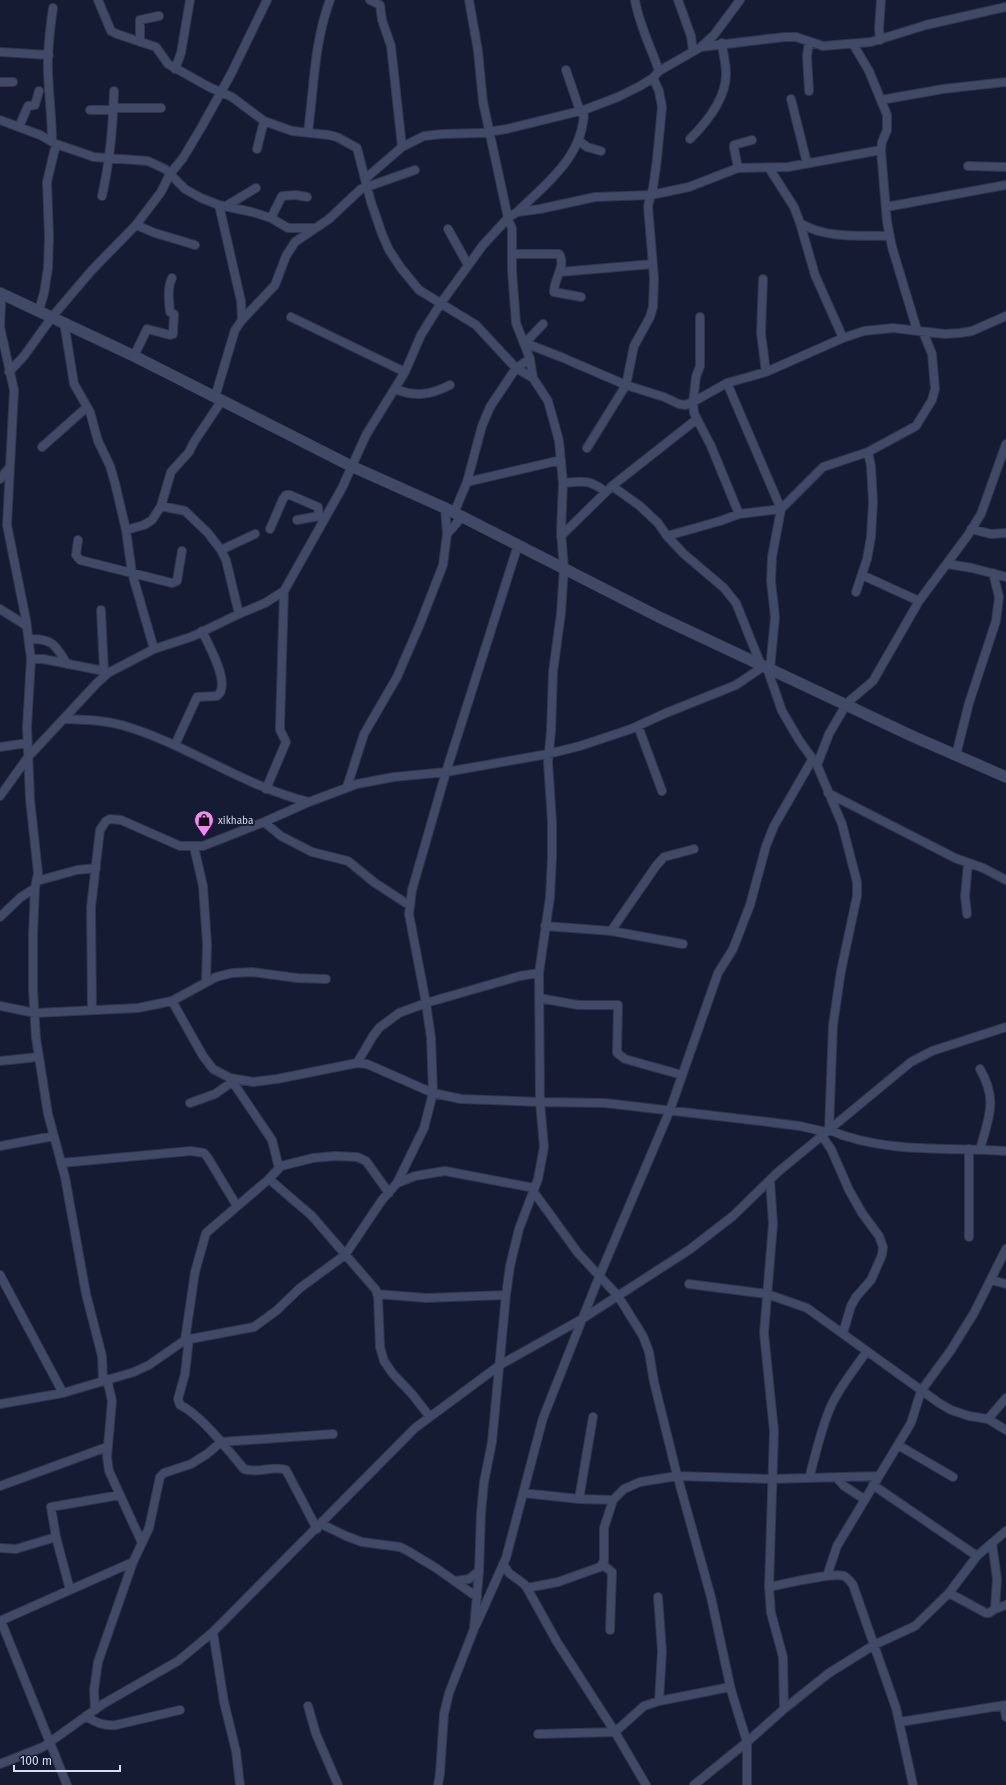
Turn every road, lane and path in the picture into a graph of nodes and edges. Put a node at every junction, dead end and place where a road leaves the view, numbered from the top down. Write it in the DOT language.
graph roads {
  1 [pos="98,0"];
  2 [pos="190,0"];
  3 [pos="267,0"];
  4 [pos="330,0"];
  5 [pos="370,0"];
  6 [pos="469,0"];
  7 [pos="635,0"];
  8 [pos="678,0"];
  9 [pos="740,0"];
  10 [pos="880,0"];
  11 [pos="1006,7"];
  12 [pos="53,8"];
  13 [pos="159,16"];
  14 [pos="714,35"];
  15 [pos="880,40"];
  16 [pos="140,42"];
  17 [pos="809,42"];
  18 [pos="719,44"];
  19 [pos="854,44"];
  20 [pos="697,49"];
  21 [pos="0,52"];
  22 [pos="48,55"];
  23 [pos="175,69"];
  24 [pos="566,70"];
  25 [pos="656,74"];
  26 [pos="0,82"];
  27 [pos="13,82"];
  28 [pos="1006,82"];
  29 [pos="39,91"];
  30 [pos="114,91"];
  31 [pos="809,91"];
  32 [pos="221,92"];
  33 [pos="791,99"];
  34 [pos="881,100"];
  35 [pos="161,108"];
  36 [pos="114,109"];
  37 [pos="90,110"];
  38 [pos="582,110"];
  39 [pos="0,120"];
  40 [pos="264,121"];
  41 [pos="19,127"];
  42 [pos="308,132"];
  43 [pos="489,132"];
  44 [pos="690,139"];
  45 [pos="578,140"];
  46 [pos="752,140"];
  47 [pos="54,144"];
  48 [pos="402,147"];
  49 [pos="257,149"];
  50 [pos="881,150"];
  51 [pos="601,151"];
  52 [pos="108,159"];
  53 [pos="807,163"];
  54 [pos="968,166"];
  55 [pos="1006,167"];
  56 [pos="738,168"];
  57 [pos="769,168"];
  58 [pos="415,170"];
  59 [pos="170,174"];
  60 [pos="366,182"];
  61 [pos="1006,186"];
  62 [pos="256,188"];
  63 [pos="652,195"];
  64 [pos="102,196"];
  65 [pos="307,197"];
  66 [pos="222,206"];
  67 [pos="886,207"];
  68 [pos="517,212"];
  69 [pos="271,218"];
  70 [pos="508,218"];
  71 [pos="800,223"];
  72 [pos="136,225"];
  73 [pos="314,228"];
  74 [pos="448,229"];
  75 [pos="890,236"];
  76 [pos="195,244"];
  77 [pos="512,254"];
  78 [pos="653,264"];
  79 [pos="468,266"];
  80 [pos="560,272"];
  81 [pos="172,278"];
  82 [pos="763,279"];
  83 [pos="0,293"];
  84 [pos="0,296"];
  85 [pos="581,297"];
  86 [pos="441,303"];
  87 [pos="39,310"];
  88 [pos="1006,316"];
  89 [pos="52,317"];
  90 [pos="291,318"];
  91 [pos="700,318"];
  92 [pos="242,320"];
  93 [pos="64,322"];
  94 [pos="543,324"];
  95 [pos="0,327"];
  96 [pos="920,331"];
  97 [pos="843,338"];
  98 [pos="525,343"];
  99 [pos="134,356"];
  100 [pos="530,359"];
  101 [pos="516,368"];
  102 [pos="9,372"];
  103 [pos="405,372"];
  104 [pos="766,372"];
  105 [pos="533,378"];
  106 [pos="727,383"];
  107 [pos="450,385"];
  108 [pos="626,385"];
  109 [pos="395,389"];
  110 [pos="219,399"];
  111 [pos="693,402"];
  112 [pos="87,407"];
  113 [pos="697,419"];
  114 [pos="1006,444"];
  115 [pos="42,447"];
  116 [pos="587,448"];
  117 [pos="868,452"];
  118 [pos="1003,458"];
  119 [pos="560,460"];
  120 [pos="351,466"];
  121 [pos="9,468"];
  122 [pos="0,478"];
  123 [pos="466,482"];
  124 [pos="563,483"];
  125 [pos="609,489"];
  126 [pos="161,506"];
  127 [pos="781,509"];
  128 [pos="454,512"];
  129 [pos="739,514"];
  130 [pos="322,518"];
  131 [pos="297,520"];
  132 [pos="270,529"];
  133 [pos="972,529"];
  134 [pos="126,530"];
  135 [pos="1006,533"];
  136 [pos="255,534"];
  137 [pos="447,534"];
  138 [pos="561,536"];
  139 [pos="667,536"];
  140 [pos="78,540"];
  141 [pos="518,545"];
  142 [pos="222,550"];
  143 [pos="182,552"];
  144 [pos="948,564"];
  145 [pos="564,568"];
  146 [pos="132,573"];
  147 [pos="993,573"];
  148 [pos="862,575"];
  149 [pos="1006,577"];
  150 [pos="284,591"];
  151 [pos="856,592"];
  152 [pos="919,601"];
  153 [pos="0,609"];
  154 [pos="101,610"];
  155 [pos="239,614"];
  156 [pos="27,626"];
  157 [pos="202,631"];
  158 [pos="30,639"];
  159 [pos="154,649"];
  160 [pos="31,659"];
  161 [pos="66,664"];
  162 [pos="766,667"];
  163 [pos="106,672"];
  164 [pos="847,703"];
  165 [pos="64,719"];
  166 [pos="638,726"];
  167 [pos="27,743"];
  168 [pos="175,746"];
  169 [pos="0,747"];
  170 [pos="548,754"];
  171 [pos="956,755"];
  172 [pos="28,757"];
  173 [pos="814,762"];
  174 [pos="446,772"];
  175 [pos="1006,777"];
  176 [pos="347,787"];
  177 [pos="266,789"];
  178 [pos="662,792"];
  179 [pos="828,793"];
  180 [pos="0,796"];
  181 [pos="290,798"];
  182 [pos="309,802"];
  183 [pos="294,809"];
  184 [pos="264,822"];
  185 [pos="194,847"];
  186 [pos="694,849"];
  187 [pos="968,863"];
  188 [pos="96,868"];
  189 [pos="1006,880"];
  190 [pos="36,884"];
  191 [pos="409,905"];
  192 [pos="967,914"];
  193 [pos="0,917"];
  194 [pos="545,926"];
  195 [pos="611,931"];
  196 [pos="683,944"];
  197 [pos="540,972"];
  198 [pos="326,978"];
  199 [pos="206,982"];
  200 [pos="539,998"];
  201 [pos="172,1001"];
  202 [pos="426,1003"];
  203 [pos="0,1006"];
  204 [pos="92,1010"];
  205 [pos="35,1013"];
  206 [pos="1006,1026"];
  207 [pos="38,1058"];
  208 [pos="0,1061"];
  209 [pos="357,1064"];
  210 [pos="980,1069"];
  211 [pos="682,1075"];
  212 [pos="231,1080"];
  213 [pos="433,1093"];
  214 [pos="540,1102"];
  215 [pos="190,1103"];
  216 [pos="670,1110"];
  217 [pos="826,1133"];
  218 [pos="54,1136"];
  219 [pos="0,1146"];
  220 [pos="969,1149"];
  221 [pos="980,1149"];
  222 [pos="1006,1151"];
  223 [pos="61,1163"];
  224 [pos="279,1168"];
  225 [pos="269,1179"];
  226 [pos="770,1180"];
  227 [pos="397,1183"];
  228 [pos="534,1190"];
  229 [pos="389,1193"];
  230 [pos="237,1206"];
  231 [pos="969,1237"];
  232 [pos="1006,1249"];
  233 [pos="345,1255"];
  234 [pos="0,1275"];
  235 [pos="599,1277"];
  236 [pos="991,1280"];
  237 [pos="689,1284"];
  238 [pos="1006,1284"];
  239 [pos="377,1294"];
  240 [pos="767,1294"];
  241 [pos="506,1295"];
  242 [pos="618,1296"];
  243 [pos="582,1320"];
  244 [pos="843,1333"];
  245 [pos="187,1339"];
  246 [pos="867,1351"];
  247 [pos="500,1365"];
  248 [pos="105,1380"];
  249 [pos="921,1391"];
  250 [pos="63,1393"];
  251 [pos="1006,1398"];
  252 [pos="0,1404"];
  253 [pos="430,1417"];
  254 [pos="593,1417"];
  255 [pos="988,1419"];
  256 [pos="1006,1430"];
  257 [pos="333,1434"];
  258 [pos="221,1442"];
  259 [pos="898,1445"];
  260 [pos="107,1447"];
  261 [pos="677,1476"];
  262 [pos="879,1476"];
  263 [pos="952,1476"];
  264 [pos="809,1478"];
  265 [pos="837,1478"];
  266 [pos="772,1479"];
  267 [pos="873,1485"];
  268 [pos="0,1486"];
  269 [pos="523,1493"];
  270 [pos="120,1495"];
  271 [pos="579,1499"];
  272 [pos="864,1499"];
  273 [pos="613,1500"];
  274 [pos="328,1518"];
  275 [pos="319,1526"];
  276 [pos="332,1529"];
  277 [pos="1006,1531"];
  278 [pos="56,1536"];
  279 [pos="142,1543"];
  280 [pos="992,1543"];
  281 [pos="0,1548"];
  282 [pos="977,1556"];
  283 [pos="132,1562"];
  284 [pos="503,1564"];
  285 [pos="602,1564"];
  286 [pos="479,1571"];
  287 [pos="509,1573"];
  288 [pos="498,1574"];
  289 [pos="827,1576"];
  290 [pos="455,1581"];
  291 [pos="769,1587"];
  292 [pos="527,1588"];
  293 [pos="70,1590"];
  294 [pos="949,1593"];
  295 [pos="477,1597"];
  296 [pos="658,1597"];
  297 [pos="1005,1607"];
  298 [pos="995,1609"];
  299 [pos="0,1621"];
  300 [pos="474,1629"];
  301 [pos="610,1630"];
  302 [pos="213,1632"];
  303 [pos="874,1645"];
  304 [pos="730,1687"];
  305 [pos="659,1701"];
  306 [pos="308,1706"];
  307 [pos="1005,1706"];
  308 [pos="784,1709"];
  309 [pos="95,1710"];
  310 [pos="180,1710"];
  311 [pos="86,1716"];
  312 [pos="1006,1717"];
  313 [pos="900,1722"];
  314 [pos="615,1732"];
  315 [pos="538,1734"];
  316 [pos="50,1742"];
  317 [pos="747,1742"];
  318 [pos="0,1764"];
  319 [pos="66,1785"];
  320 [pos="240,1785"];
  321 [pos="338,1785"];
  322 [pos="438,1785"];
  323 [pos="646,1785"];
  324 [pos="694,1785"];
  325 [pos="747,1785"];
  326 [pos="913,1785"];
  1 -- 16 [label="street"];
  2 -- 23 [label="street"];
  3 -- 32 [label="street"];
  4 -- 42 [label="street"];
  5 -- 48 [label="street"];
  6 -- 43 [label="street"];
  7 -- 25 [label="street"];
  8 -- 20 [label="street"];
  9 -- 14 [label="street"];
  10 -- 15 [label="street"];
  11 -- 15 [label="street"];
  12 -- 22 [label="street"];
  13 -- 16 [label="street"];
  14 -- 18 [label="street"];
  14 -- 20 [label="street"];
  15 -- 19 [label="street"];
  16 -- 23 [label="street"];
  17 -- 18 [label="street"];
  17 -- 19 [label="street"];
  17 -- 31 [label="street"];
  18 -- 20 [label="street"];
  18 -- 44 [label="street"];
  19 -- 34 [label="street"];
  20 -- 25 [label="street"];
  21 -- 22 [label="street"];
  22 -- 47 [label="street"];
  23 -- 32 [label="street"];
  24 -- 38 [label="street"];
  25 -- 38 [label="street"];
  25 -- 63 [label="street"];
  26 -- 27 [label="street"];
  28 -- 34 [label="street"];
  29 -- 41 [label="street"];
  30 -- 36 [label="street"];
  32 -- 40 [label="street"];
  32 -- 59 [label="street"];
  33 -- 53 [label="street"];
  34 -- 50 [label="street"];
  35 -- 36 [label="street"];
  36 -- 37 [label="street"];
  36 -- 52 [label="street"];
  38 -- 43 [label="street"];
  38 -- 45 [label="street"];
  39 -- 41 [label="street"];
  40 -- 42 [label="street"];
  40 -- 49 [label="street"];
  41 -- 47 [label="street"];
  42 -- 60 [label="street"];
  43 -- 48 [label="street"];
  43 -- 70 [label="street"];
  45 -- 51 [label="street"];
  45 -- 68 [label="street"];
  46 -- 56 [label="street"];
  47 -- 52 [label="street"];
  47 -- 87 [label="street"];
  48 -- 60 [label="street"];
  50 -- 53 [label="street"];
  50 -- 67 [label="street"];
  52 -- 59 [label="street"];
  52 -- 64 [label="street"];
  53 -- 57 [label="street"];
  54 -- 55 [label="street"];
  56 -- 57 [label="street"];
  56 -- 63 [label="street"];
  57 -- 71 [label="street"];
  58 -- 60 [label="street"];
  59 -- 66 [label="street"];
  59 -- 72 [label="street"];
  60 -- 73 [label="street"];
  60 -- 86 [label="street"];
  61 -- 67 [label="street"];
  62 -- 66 [label="street"];
  63 -- 68 [label="street"];
  63 -- 78 [label="street"];
  65 -- 69 [label="street"];
  66 -- 69 [label="street"];
  66 -- 92 [label="street"];
  67 -- 75 [label="street"];
  68 -- 70 [label="street"];
  69 -- 73 [label="street"];
  70 -- 77 [label="street"];
  70 -- 79 [label="street"];
  71 -- 75 [label="street"];
  71 -- 97 [label="street"];
  72 -- 76 [label="street"];
  72 -- 89 [label="street"];
  73 -- 92 [label="street"];
  74 -- 79 [label="street"];
  75 -- 96 [label="street"];
  77 -- 80 [label="street"];
  77 -- 98 [label="street"];
  78 -- 80 [label="street"];
  78 -- 108 [label="street"];
  79 -- 86 [label="street"];
  80 -- 85 [label="street"];
  81 -- 99 [label="street"];
  82 -- 104 [label="street"];
  83 -- 87 [label="street"];
  84 -- 95 [label="street"];
  86 -- 101 [label="street"];
  86 -- 103 [label="street"];
  87 -- 89 [label="street"];
  88 -- 96 [label="street"];
  89 -- 93 [label="street"];
  89 -- 102 [label="street"];
  90 -- 103 [label="street"];
  91 -- 111 [label="street"];
  92 -- 110 [label="street"];
  93 -- 99 [label="street"];
  93 -- 112 [label="street"];
  94 -- 98 [label="street"];
  95 -- 102 [label="street"];
  96 -- 97 [label="street"];
  96 -- 117 [label="street"];
  97 -- 104 [label="street"];
  98 -- 100 [label="street"];
  98 -- 108 [label="street"];
  99 -- 110 [label="street"];
  100 -- 101 [label="street"];
  100 -- 105 [label="street"];
  101 -- 105 [label="street"];
  101 -- 123 [label="street"];
  102 -- 121 [label="street"];
  103 -- 109 [label="street"];
  104 -- 106 [label="street"];
  105 -- 119 [label="street"];
  106 -- 111 [label="street"];
  106 -- 127 [label="street"];
  107 -- 109 [label="street"];
  108 -- 111 [label="street"];
  108 -- 116 [label="street"];
  109 -- 120 [label="street"];
  110 -- 120 [label="street"];
  110 -- 126 [label="street"];
  111 -- 113 [label="street"];
  112 -- 115 [label="street"];
  112 -- 134 [label="street"];
  113 -- 125 [label="street"];
  113 -- 129 [label="street"];
  114 -- 118 [label="street"];
  117 -- 127 [label="street"];
  117 -- 148 [label="street"];
  118 -- 133 [label="street"];
  119 -- 123 [label="street"];
  119 -- 124 [label="street"];
  120 -- 128 [label="street"];
  120 -- 130 [label="street"];
  121 -- 122 [label="street"];
  121 -- 156 [label="street"];
  123 -- 128 [label="street"];
  124 -- 125 [label="street"];
  124 -- 138 [label="street"];
  125 -- 138 [label="street"];
  125 -- 139 [label="street"];
  126 -- 134 [label="street"];
  126 -- 142 [label="street"];
  127 -- 129 [label="street"];
  127 -- 162 [label="street"];
  128 -- 137 [label="street"];
  128 -- 137 [label="street"];
  128 -- 141 [label="street"];
  129 -- 139 [label="street"];
  130 -- 131 [label="street"];
  130 -- 132 [label="street"];
  130 -- 150 [label="street"];
  133 -- 135 [label="street"];
  133 -- 144 [label="street"];
  134 -- 146 [label="street"];
  136 -- 142 [label="street"];
  137 -- 176 [label="street"];
  138 -- 145 [label="street"];
  139 -- 162 [label="street"];
  140 -- 146 [label="street"];
  141 -- 145 [label="street"];
  141 -- 174 [label="street"];
  142 -- 155 [label="street"];
  143 -- 146 [label="street"];
  144 -- 147 [label="street"];
  144 -- 152 [label="street"];
  145 -- 162 [label="street"];
  145 -- 170 [label="street"];
  146 -- 159 [label="street"];
  147 -- 149 [label="street"];
  147 -- 171 [label="street"];
  148 -- 151 [label="street"];
  148 -- 152 [label="street"];
  150 -- 155 [label="street"];
  150 -- 177 [label="street"];
  152 -- 164 [label="street"];
  153 -- 156 [label="street"];
  154 -- 163 [label="street"];
  155 -- 157 [label="street"];
  156 -- 158 [label="street"];
  157 -- 159 [label="street"];
  157 -- 168 [label="street"];
  158 -- 160 [label="street"];
  158 -- 161 [label="street"];
  159 -- 163 [label="street"];
  160 -- 161 [label="street"];
  160 -- 167 [label="street"];
  161 -- 163 [label="street"];
  162 -- 164 [label="street"];
  162 -- 166 [label="street"];
  162 -- 173 [label="street"];
  163 -- 165 [label="street"];
  164 -- 171 [label="street"];
  164 -- 173 [label="street"];
  165 -- 168 [label="street"];
  165 -- 172 [label="street"];
  166 -- 170 [label="street"];
  166 -- 178 [label="street"];
  167 -- 169 [label="street"];
  167 -- 172 [label="street"];
  168 -- 177 [label="street"];
  170 -- 174 [label="street"];
  170 -- 194 [label="street"];
  171 -- 175 [label="street"];
  172 -- 180 [label="street"];
  172 -- 190 [label="street"];
  173 -- 179 [label="street"];
  173 -- 211 [label="street"];
  174 -- 176 [label="street"];
  174 -- 191 [label="street"];
  176 -- 182 [label="street"];
  177 -- 181 [label="street"];
  179 -- 187 [label="street"];
  179 -- 217 [label="street"];
  181 -- 182 [label="street"];
  181 -- 183 [label="street"];
  182 -- 183 [label="street"];
  183 -- 184 [label="street"];
  184 -- 185 [label="street"];
  184 -- 191 [label="street"];
  185 -- 188 [label="street"];
  185 -- 199 [label="street"];
  186 -- 195 [label="street"];
  187 -- 189 [label="street"];
  187 -- 192 [label="street"];
  188 -- 190 [label="street"];
  188 -- 204 [label="street"];
  190 -- 193 [label="street"];
  190 -- 205 [label="street"];
  191 -- 202 [label="street"];
  194 -- 195 [label="street"];
  194 -- 197 [label="street"];
  195 -- 196 [label="street"];
  197 -- 200 [label="street"];
  197 -- 202 [label="street"];
  198 -- 199 [label="street"];
  199 -- 201 [label="street"];
  200 -- 211 [label="street"];
  200 -- 214 [label="street"];
  201 -- 204 [label="street"];
  201 -- 212 [label="street"];
  202 -- 209 [label="street"];
  202 -- 213 [label="street"];
  203 -- 205 [label="street"];
  204 -- 205 [label="street"];
  205 -- 207 [label="street"];
  206 -- 217 [label="street"];
  207 -- 208 [label="street"];
  207 -- 218 [label="street"];
  209 -- 212 [label="street"];
  209 -- 213 [label="street"];
  210 -- 221 [label="street"];
  211 -- 216 [label="street"];
  212 -- 215 [label="street"];
  212 -- 224 [label="street"];
  213 -- 214 [label="street"];
  213 -- 227 [label="street"];
  214 -- 216 [label="street"];
  214 -- 228 [label="street"];
  216 -- 217 [label="street"];
  216 -- 235 [label="street"];
  217 -- 220 [label="street"];
  217 -- 226 [label="street"];
  217 -- 244 [label="street"];
  218 -- 219 [label="street"];
  218 -- 223 [label="street"];
  220 -- 221 [label="street"];
  220 -- 231 [label="street"];
  221 -- 222 [label="street"];
  223 -- 230 [label="street"];
  223 -- 248 [label="street"];
  224 -- 225 [label="street"];
  224 -- 229 [label="street"];
  225 -- 230 [label="street"];
  225 -- 233 [label="street"];
  226 -- 240 [label="street"];
  226 -- 242 [label="street"];
  227 -- 228 [label="street"];
  227 -- 229 [label="street"];
  228 -- 235 [label="street"];
  228 -- 241 [label="street"];
  229 -- 233 [label="street"];
  230 -- 245 [label="street"];
  232 -- 236 [label="street"];
  233 -- 239 [label="street"];
  233 -- 245 [label="street"];
  234 -- 250 [label="street"];
  235 -- 242 [label="street"];
  235 -- 243 [label="street"];
  236 -- 238 [label="street"];
  236 -- 249 [label="street"];
  237 -- 240 [label="street"];
  239 -- 241 [label="street"];
  239 -- 253 [label="street"];
  240 -- 244 [label="street"];
  240 -- 266 [label="street"];
  241 -- 247 [label="street"];
  242 -- 243 [label="street"];
  242 -- 261 [label="street"];
  243 -- 247 [label="street"];
  243 -- 269 [label="street"];
  244 -- 246 [label="street"];
  245 -- 248 [label="street"];
  245 -- 258 [label="street"];
  246 -- 249 [label="street"];
  246 -- 264 [label="street"];
  247 -- 253 [label="street"];
  247 -- 286 [label="street"];
  248 -- 250 [label="street"];
  248 -- 260 [label="street"];
  249 -- 255 [label="street"];
  249 -- 259 [label="street"];
  250 -- 252 [label="street"];
  251 -- 255 [label="street"];
  253 -- 274 [label="street"];
  254 -- 271 [label="street"];
  255 -- 256 [label="street"];
  257 -- 258 [label="street"];
  258 -- 275 [label="street"];
  258 -- 279 [label="street"];
  259 -- 262 [label="street"];
  259 -- 263 [label="street"];
  260 -- 268 [label="street"];
  260 -- 270 [label="street"];
  261 -- 266 [label="street"];
  261 -- 273 [label="street"];
  261 -- 304 [label="street"];
  262 -- 265 [label="street"];
  262 -- 267 [label="street"];
  264 -- 265 [label="street"];
  264 -- 266 [label="street"];
  265 -- 272 [label="street"];
  266 -- 291 [label="street"];
  267 -- 272 [label="street"];
  267 -- 282 [label="street"];
  269 -- 271 [label="street"];
  269 -- 284 [label="street"];
  270 -- 278 [label="street"];
  270 -- 279 [label="street"];
  271 -- 273 [label="street"];
  272 -- 289 [label="street"];
  273 -- 285 [label="street"];
  274 -- 275 [label="street"];
  274 -- 276 [label="street"];
  275 -- 276 [label="street"];
  275 -- 302 [label="street"];
  276 -- 290 [label="street"];
  277 -- 280 [label="street"];
  278 -- 281 [label="street"];
  278 -- 293 [label="street"];
  279 -- 283 [label="street"];
  280 -- 282 [label="street"];
  280 -- 298 [label="street"];
  282 -- 294 [label="street"];
  283 -- 293 [label="street"];
  283 -- 309 [label="street"];
  284 -- 287 [label="street"];
  284 -- 288 [label="street"];
  285 -- 292 [label="street"];
  285 -- 301 [label="street"];
  286 -- 290 [label="street"];
  286 -- 295 [label="street"];
  287 -- 288 [label="street"];
  287 -- 292 [label="street"];
  288 -- 300 [label="street"];
  289 -- 291 [label="street"];
  289 -- 303 [label="street"];
  290 -- 295 [label="street"];
  291 -- 308 [label="street"];
  292 -- 314 [label="street"];
  293 -- 299 [label="street"];
  294 -- 298 [label="street"];
  294 -- 303 [label="street"];
  295 -- 300 [label="street"];
  296 -- 305 [label="street"];
  297 -- 298 [label="street"];
  299 -- 316 [label="street"];
  300 -- 322 [label="street"];
  302 -- 309 [label="street"];
  302 -- 320 [label="street"];
  303 -- 308 [label="street"];
  303 -- 313 [label="street"];
  304 -- 305 [label="street"];
  304 -- 317 [label="street"];
  305 -- 314 [label="street"];
  306 -- 321 [label="street"];
  307 -- 312 [label="street"];
  307 -- 313 [label="street"];
  308 -- 317 [label="street"];
  309 -- 311 [label="street"];
  310 -- 311 [label="street"];
  311 -- 316 [label="street"];
  313 -- 326 [label="street"];
  314 -- 315 [label="street"];
  314 -- 323 [label="street"];
  316 -- 318 [label="street"];
  316 -- 319 [label="street"];
  317 -- 324 [label="street"];
  317 -- 325 [label="street"];
}
